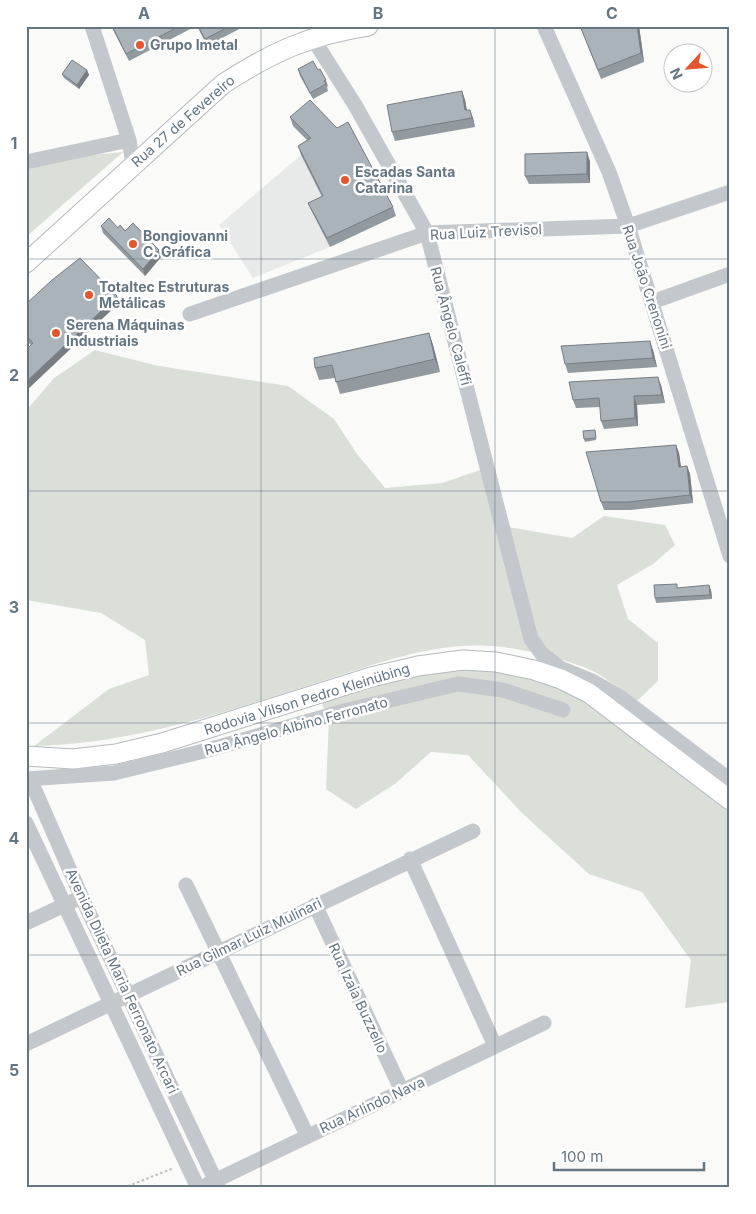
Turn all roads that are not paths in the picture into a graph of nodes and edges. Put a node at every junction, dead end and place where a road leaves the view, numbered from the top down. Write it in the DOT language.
graph roads {
  1 [pos="92,26"];
  2 [pos="368,26"];
  3 [pos="544,26"];
  4 [pos="312,37"];
  5 [pos="129,140"];
  6 [pos="26,162"];
  7 [pos="133,164"];
  8 [pos="730,192"];
  9 [pos="628,226"];
  10 [pos="427,233"];
  11 [pos="26,263"];
  12 [pos="730,274"];
  13 [pos="652,302"];
  14 [pos="190,314"];
  15 [pos="730,556"];
  16 [pos="563,710"];
  17 [pos="26,756"];
  18 [pos="28,779"];
  19 [pos="730,780"];
  20 [pos="730,800"];
  21 [pos="26,823"];
  22 [pos="473,831"];
  23 [pos="410,859"];
  24 [pos="186,885"];
  25 [pos="82,898"];
  26 [pos="315,905"];
  27 [pos="64,906"];
  28 [pos="26,923"];
  29 [pos="218,951"];
  30 [pos="128,995"];
  31 [pos="111,1004"];
  32 [pos="544,1023"];
  33 [pos="26,1044"];
  34 [pos="495,1046"];
  35 [pos="402,1091"];
  36 [pos="307,1135"];
  37 [pos="218,1184"];
  38 [pos="199,1188"];
  1 -- 5 [label="street"];
  2 -- 4 [label="main road, Rua 27 de Fevereiro"];
  3 -- 9 [label="street, Rua João Crenonini"];
  4 -- 7 [label="main road, Rua 27 de Fevereiro"];
  4 -- 10 [label="street, Rua Ângelo Caleffi"];
  5 -- 6 [label="street"];
  5 -- 7 [label="street"];
  7 -- 11 [label="main road, Rua 27 de Fevereiro"];
  8 -- 9 [label="street, Rua Luiz Trevisol"];
  9 -- 10 [label="street, Rua Luiz Trevisol"];
  9 -- 13 [label="street, Rua João Crenonini"];
  10 -- 14 [label="street, Rua Luiz Trevisol"];
  10 -- 19 [label="street, Rua Ângelo Caleffi"];
  12 -- 13 [label="street"];
  13 -- 15 [label="street, Rua João Crenonini"];
  16 -- 18 [label="street, Rua Ângelo Albino Ferronato"];
  17 -- 20 [label="main road, Rodovia Vilson Pedro Kleinübing"];
  18 -- 25 [label="street, Avenida Dileta Maria Ferronato Arcari"];
  21 -- 27 [label="street, Avenida Dileta Maria Ferronato Arcari"];
  22 -- 23 [label="street, Rua Gilmar Luiz Mulinari"];
  23 -- 26 [label="street, Rua Gilmar Luiz Mulinari"];
  23 -- 34 [label="street"];
  24 -- 29 [label="street"];
  25 -- 27 [label="street"];
  25 -- 30 [label="street, Avenida Dileta Maria Ferronato Arcari"];
  26 -- 29 [label="street, Rua Gilmar Luiz Mulinari"];
  26 -- 35 [label="street, Rua Izaia Buzzello"];
  27 -- 28 [label="street"];
  27 -- 31 [label="street, Avenida Dileta Maria Ferronato Arcari"];
  29 -- 30 [label="street, Rua Gilmar Luiz Mulinari"];
  29 -- 36 [label="street"];
  30 -- 31 [label="street, Rua Gilmar Luiz Mulinari"];
  30 -- 37 [label="street, Avenida Dileta Maria Ferronato Arcari"];
  31 -- 33 [label="street, Rua Gilmar Luiz Mulinari"];
  31 -- 38 [label="street, Avenida Dileta Maria Ferronato Arcari"];
  32 -- 34 [label="street, Rua Arlindo Nava"];
  34 -- 35 [label="street, Rua Arlindo Nava"];
  35 -- 36 [label="street, Rua Arlindo Nava"];
  36 -- 37 [label="street, Rua Arlindo Nava"];
  37 -- 38 [label="street, Rua Arlindo Nava"];
}
